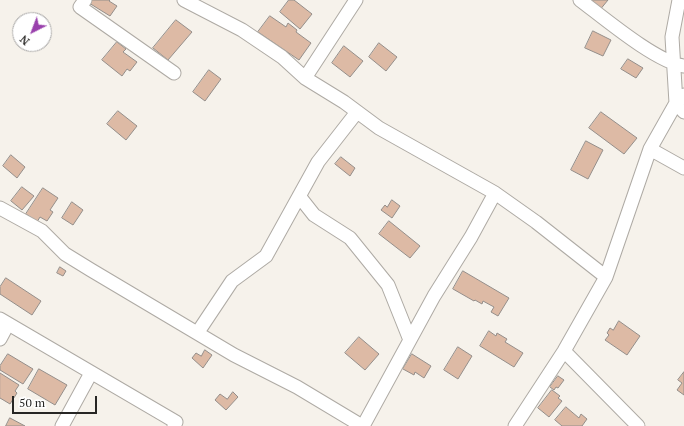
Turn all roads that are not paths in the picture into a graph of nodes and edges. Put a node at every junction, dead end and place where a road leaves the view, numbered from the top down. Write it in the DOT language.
graph roads {
  1 [pos="85,0"];
  2 [pos="184,0"];
  3 [pos="356,0"];
  4 [pos="580,0"];
  5 [pos="679,0"];
  6 [pos="679,65"];
  7 [pos="174,73"];
  8 [pos="304,78"];
  9 [pos="681,103"];
  10 [pos="357,112"];
  11 [pos="650,149"];
  12 [pos="684,168"];
  13 [pos="495,192"];
  14 [pos="300,196"];
  15 [pos="0,208"];
  16 [pos="606,277"];
  17 [pos="4,321"];
  18 [pos="198,332"];
  19 [pos="0,339"];
  20 [pos="410,340"];
  21 [pos="564,351"];
  22 [pos="91,372"];
  23 [pos="62,426"];
  24 [pos="174,426"];
  25 [pos="362,426"];
  26 [pos="515,426"];
  27 [pos="638,426"];
  1 -- 7 [label="street"];
  2 -- 8 [label="street"];
  3 -- 8 [label="street"];
  4 -- 6 [label="street"];
  5 -- 6 [label="street"];
  6 -- 9 [label="street"];
  8 -- 10 [label="street"];
  9 -- 11 [label="street"];
  10 -- 13 [label="street"];
  10 -- 14 [label="street"];
  11 -- 12 [label="street"];
  11 -- 16 [label="street"];
  13 -- 16 [label="street"];
  13 -- 20 [label="street"];
  14 -- 18 [label="street"];
  14 -- 20 [label="street"];
  15 -- 18 [label="street"];
  16 -- 21 [label="street"];
  17 -- 19 [label="street"];
  17 -- 22 [label="street"];
  18 -- 25 [label="street"];
  20 -- 25 [label="street"];
  21 -- 26 [label="street"];
  21 -- 27 [label="street"];
  22 -- 23 [label="street"];
  22 -- 24 [label="street"];
}
